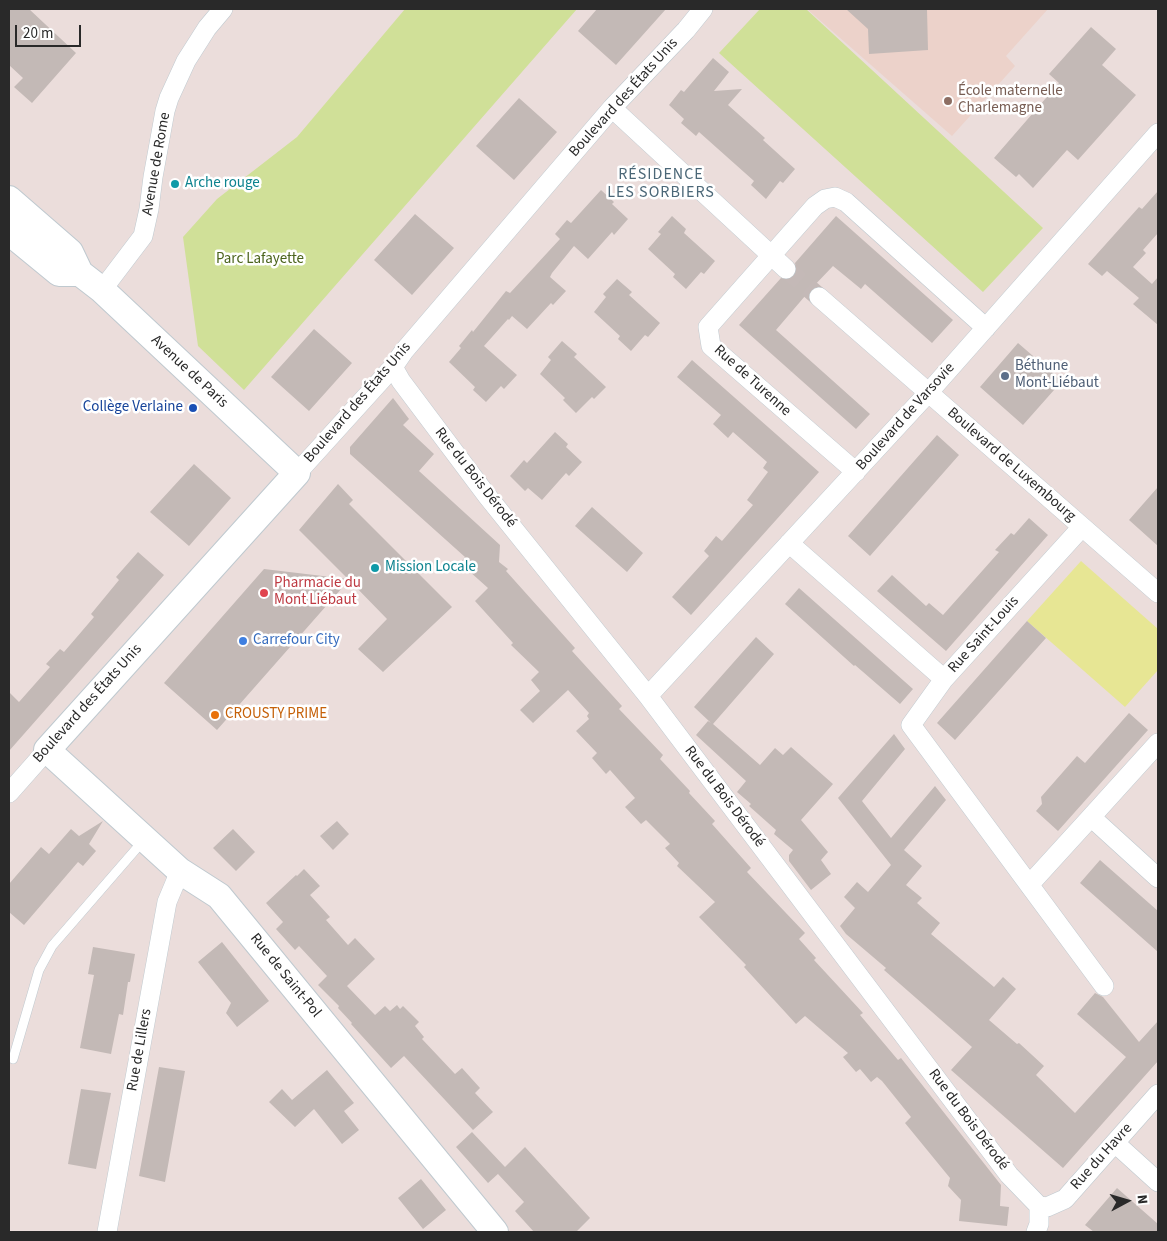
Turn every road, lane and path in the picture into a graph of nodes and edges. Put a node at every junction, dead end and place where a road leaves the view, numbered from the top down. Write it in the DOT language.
graph roads {
  1 [pos="223,9"];
  2 [pos="703,9"];
  3 [pos="612,108"];
  4 [pos="1158,133"];
  5 [pos="9,200"];
  6 [pos="9,216"];
  7 [pos="19,233"];
  8 [pos="772,256"];
  9 [pos="72,267"];
  10 [pos="786,269"];
  11 [pos="102,290"];
  12 [pos="819,297"];
  13 [pos="986,328"];
  14 [pos="393,367"];
  15 [pos="929,392"];
  16 [pos="856,472"];
  17 [pos="297,473"];
  18 [pos="1082,527"];
  19 [pos="790,543"];
  20 [pos="1158,593"];
  21 [pos="944,679"];
  22 [pos="648,696"];
  23 [pos="1158,743"];
  24 [pos="47,750"];
  25 [pos="9,793"];
  26 [pos="1091,817"];
  27 [pos="144,839"];
  28 [pos="180,871"];
  29 [pos="1158,878"];
  30 [pos="1029,885"];
  31 [pos="1104,986"];
  32 [pos="13,1059"];
  33 [pos="1158,1094"];
  34 [pos="1115,1143"];
  35 [pos="1158,1182"];
  36 [pos="1039,1206"];
  37 [pos="107,1232"];
  38 [pos="495,1232"];
  39 [pos="1036,1232"];
  1 -- 11 [label="street, Avenue de Rome"];
  2 -- 3 [label="street, Boulevard des États Unis"];
  3 -- 8 [label="street"];
  3 -- 14 [label="street, Boulevard des États Unis"];
  4 -- 13 [label="street, Boulevard de Varsovie"];
  5 -- 9 [label="street, Avenue de Paris"];
  6 -- 7 [label="lane"];
  7 -- 9 [label="street"];
  8 -- 10 [label="street"];
  8 -- 13 [label="street"];
  8 -- 16 [label="street, Rue de Turenne"];
  9 -- 11 [label="street, Avenue de Paris"];
  11 -- 17 [label="street, Avenue de Paris"];
  12 -- 15 [label="street, Boulevard de Luxembourg"];
  13 -- 15 [label="street, Boulevard de Varsovie"];
  14 -- 17 [label="street, Boulevard des États Unis"];
  14 -- 22 [label="street, Rue du Bois Dérodé"];
  15 -- 16 [label="street, Boulevard de Varsovie"];
  15 -- 18 [label="street, Boulevard de Luxembourg"];
  16 -- 19 [label="street, Boulevard de Varsovie"];
  17 -- 24 [label="street, Boulevard des États Unis"];
  18 -- 20 [label="street, Boulevard de Luxembourg"];
  18 -- 21 [label="street, Rue Saint-Louis"];
  19 -- 21 [label="street, Rue Saint-Louis"];
  19 -- 22 [label="street, Boulevard de Varsovie"];
  21 -- 30 [label="street"];
  22 -- 36 [label="street, Rue du Bois Dérodé"];
  23 -- 26 [label="street"];
  24 -- 25 [label="street, Boulevard des États Unis"];
  24 -- 27 [label="street, Rue de Saint-Pol"];
  26 -- 29 [label="street"];
  26 -- 30 [label="street"];
  27 -- 28 [label="street, Rue de Saint-Pol"];
  27 -- 32 [label="lane"];
  28 -- 37 [label="street, Rue de Lillers"];
  28 -- 38 [label="street, Rue de Saint-Pol"];
  30 -- 31 [label="street"];
  33 -- 34 [label="street, Rue du Havre"];
  34 -- 35 [label="street"];
  34 -- 36 [label="street, Rue du Havre"];
  36 -- 39 [label="street"];
}
